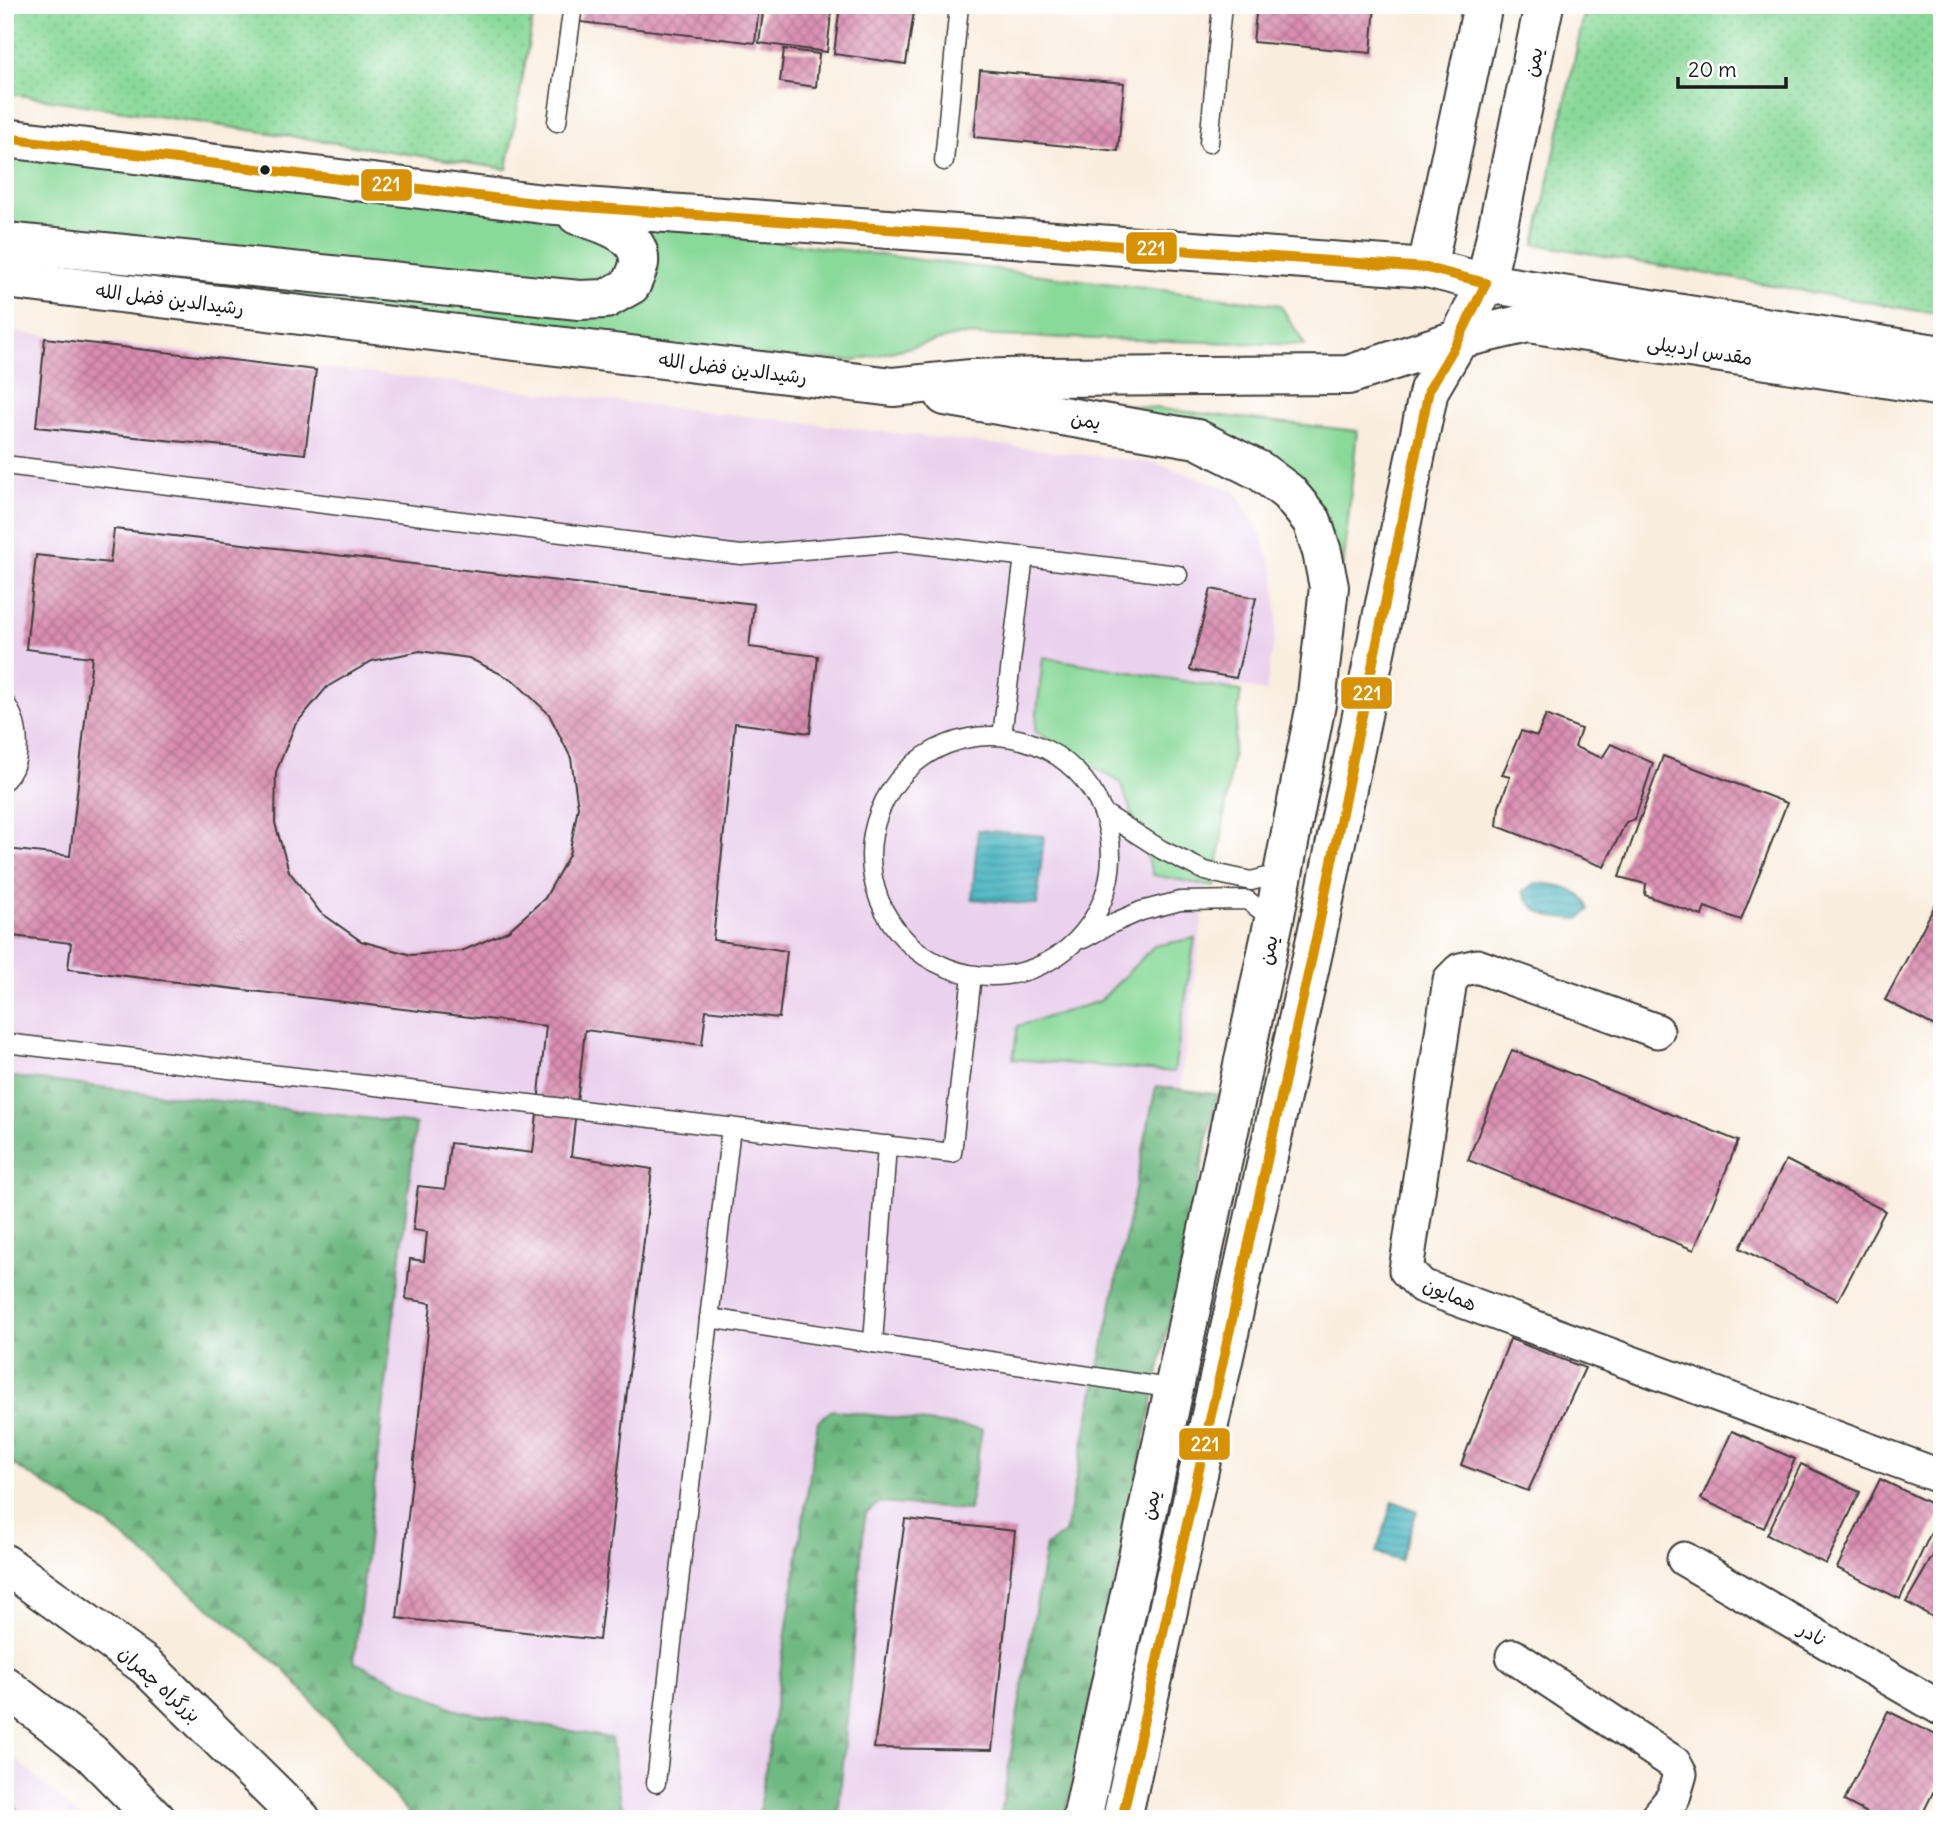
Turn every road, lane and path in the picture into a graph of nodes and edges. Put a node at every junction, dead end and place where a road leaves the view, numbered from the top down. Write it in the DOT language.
graph roads {
  1 [pos="573,5"];
  2 [pos="959,5"];
  3 [pos="1222,5"];
  4 [pos="1483,5"];
  5 [pos="1545,5"];
  6 [pos="557,122"];
  7 [pos="5,138"];
  8 [pos="1209,143"];
  9 [pos="944,161"];
  10 [pos="543,204"];
  11 [pos="5,242"];
  12 [pos="1427,268"];
  13 [pos="5,279"];
  14 [pos="1486,283"];
  15 [pos="1459,339"];
  16 [pos="1942,355"];
  17 [pos="893,387"];
  18 [pos="1942,387"];
  19 [pos="5,465"];
  20 [pos="1024,556"];
  21 [pos="1178,575"];
  22 [pos="5,703"];
  23 [pos="1002,736"];
  24 [pos="5,780"];
  25 [pos="1104,813"];
  26 [pos="1283,873"];
  27 [pos="1274,920"];
  28 [pos="1074,944"];
  29 [pos="972,975"];
  30 [pos="1657,1031"];
  31 [pos="5,1043"];
  32 [pos="731,1127"];
  33 [pos="887,1145"];
  34 [pos="709,1318"];
  35 [pos="873,1343"];
  36 [pos="1175,1389"];
  37 [pos="1942,1477"];
  38 [pos="1684,1559"];
  39 [pos="5,1564"];
  40 [pos="1513,1656"];
  41 [pos="5,1686"];
  42 [pos="1942,1709"];
  43 [pos="656,1783"];
  44 [pos="156,1819"];
  45 [pos="301,1819"];
  46 [pos="1082,1819"];
  47 [pos="1122,1819"];
  48 [pos="1656,1819"];
  1 -- 6 [label="lane"];
  2 -- 9 [label="lane"];
  3 -- 8 [label="lane"];
  4 -- 12 [label="main road"];
  5 -- 14 [label="main road, یمن"];
  7 -- 10 [label="main road"];
  10 -- 11 [label="main road"];
  10 -- 12 [label="main road"];
  12 -- 14 [label="main road, مقدس اردبیلی"];
  13 -- 17 [label="main road, رشیدالدین فضل الله"];
  14 -- 15 [label="main road, یمن"];
  14 -- 16 [label="main road, مقدس اردبیلی"];
  15 -- 17 [label="main road, رشیدالدین فضل الله"];
  15 -- 18 [label="main road, مقدس اردبیلی"];
  15 -- 47 [label="main road, یمن"];
  17 -- 26 [label="main road, یمن"];
  19 -- 20 [label="lane"];
  20 -- 21 [label="lane"];
  20 -- 23 [label="lane"];
  22 -- 24 [label="lane"];
  23 -- 25 [label="lane"];
  23 -- 29 [label="lane"];
  25 -- 26 [label="lane"];
  25 -- 28 [label="lane"];
  26 -- 27 [label="main road, یمن"];
  27 -- 28 [label="lane"];
  27 -- 36 [label="main road, یمن"];
  28 -- 29 [label="lane"];
  29 -- 33 [label="lane"];
  30 -- 37 [label="street, همایون"];
  31 -- 32 [label="lane"];
  32 -- 33 [label="lane"];
  32 -- 34 [label="lane"];
  33 -- 35 [label="lane"];
  34 -- 35 [label="lane"];
  34 -- 43 [label="lane"];
  35 -- 36 [label="lane"];
  36 -- 46 [label="main road, یمن"];
  38 -- 42 [label="street, نادر"];
  39 -- 45 [label="main road, بزرگراه چمران"];
  40 -- 48 [label="street"];
  41 -- 44 [label="main road"];
}
